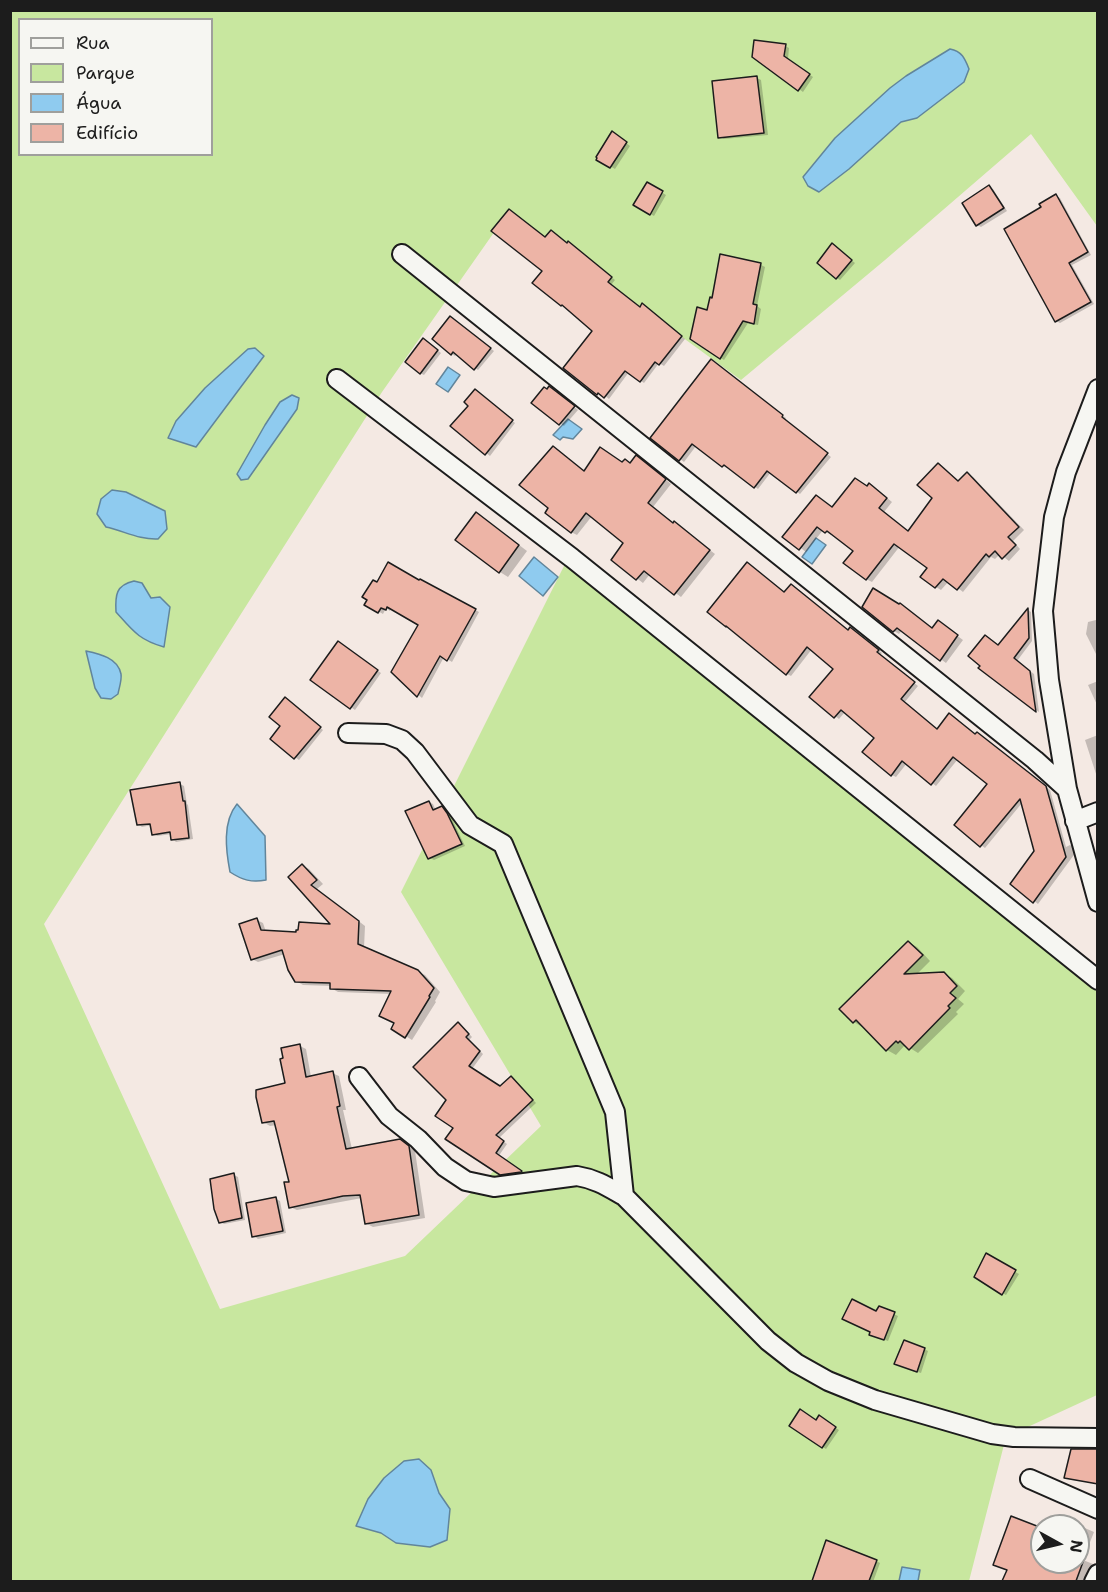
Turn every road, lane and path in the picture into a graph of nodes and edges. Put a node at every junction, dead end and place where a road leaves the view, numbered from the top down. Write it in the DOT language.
graph roads {
  1 [pos="402,254"];
  2 [pos="337,379"];
  3 [pos="1098,389"];
  4 [pos="348,733"];
  5 [pos="1067,789"];
  6 [pos="1098,812"];
  7 [pos="1075,821"];
  8 [pos="1098,902"];
  9 [pos="1098,980"];
  10 [pos="359,1077"];
  11 [pos="624,1196"];
  12 [pos="1098,1438"];
  13 [pos="1030,1479"];
  14 [pos="1098,1509"];
  15 [pos="1098,1574"];
  16 [pos="1094,1581"];
  1 -- 5 [label="street"];
  2 -- 9 [label="street"];
  3 -- 5 [label="street"];
  4 -- 11 [label="street"];
  5 -- 7 [label="street"];
  6 -- 7 [label="street"];
  7 -- 8 [label="street"];
  10 -- 11 [label="street"];
  11 -- 12 [label="street"];
  13 -- 14 [label="street"];
  15 -- 16 [label="street"];
}
